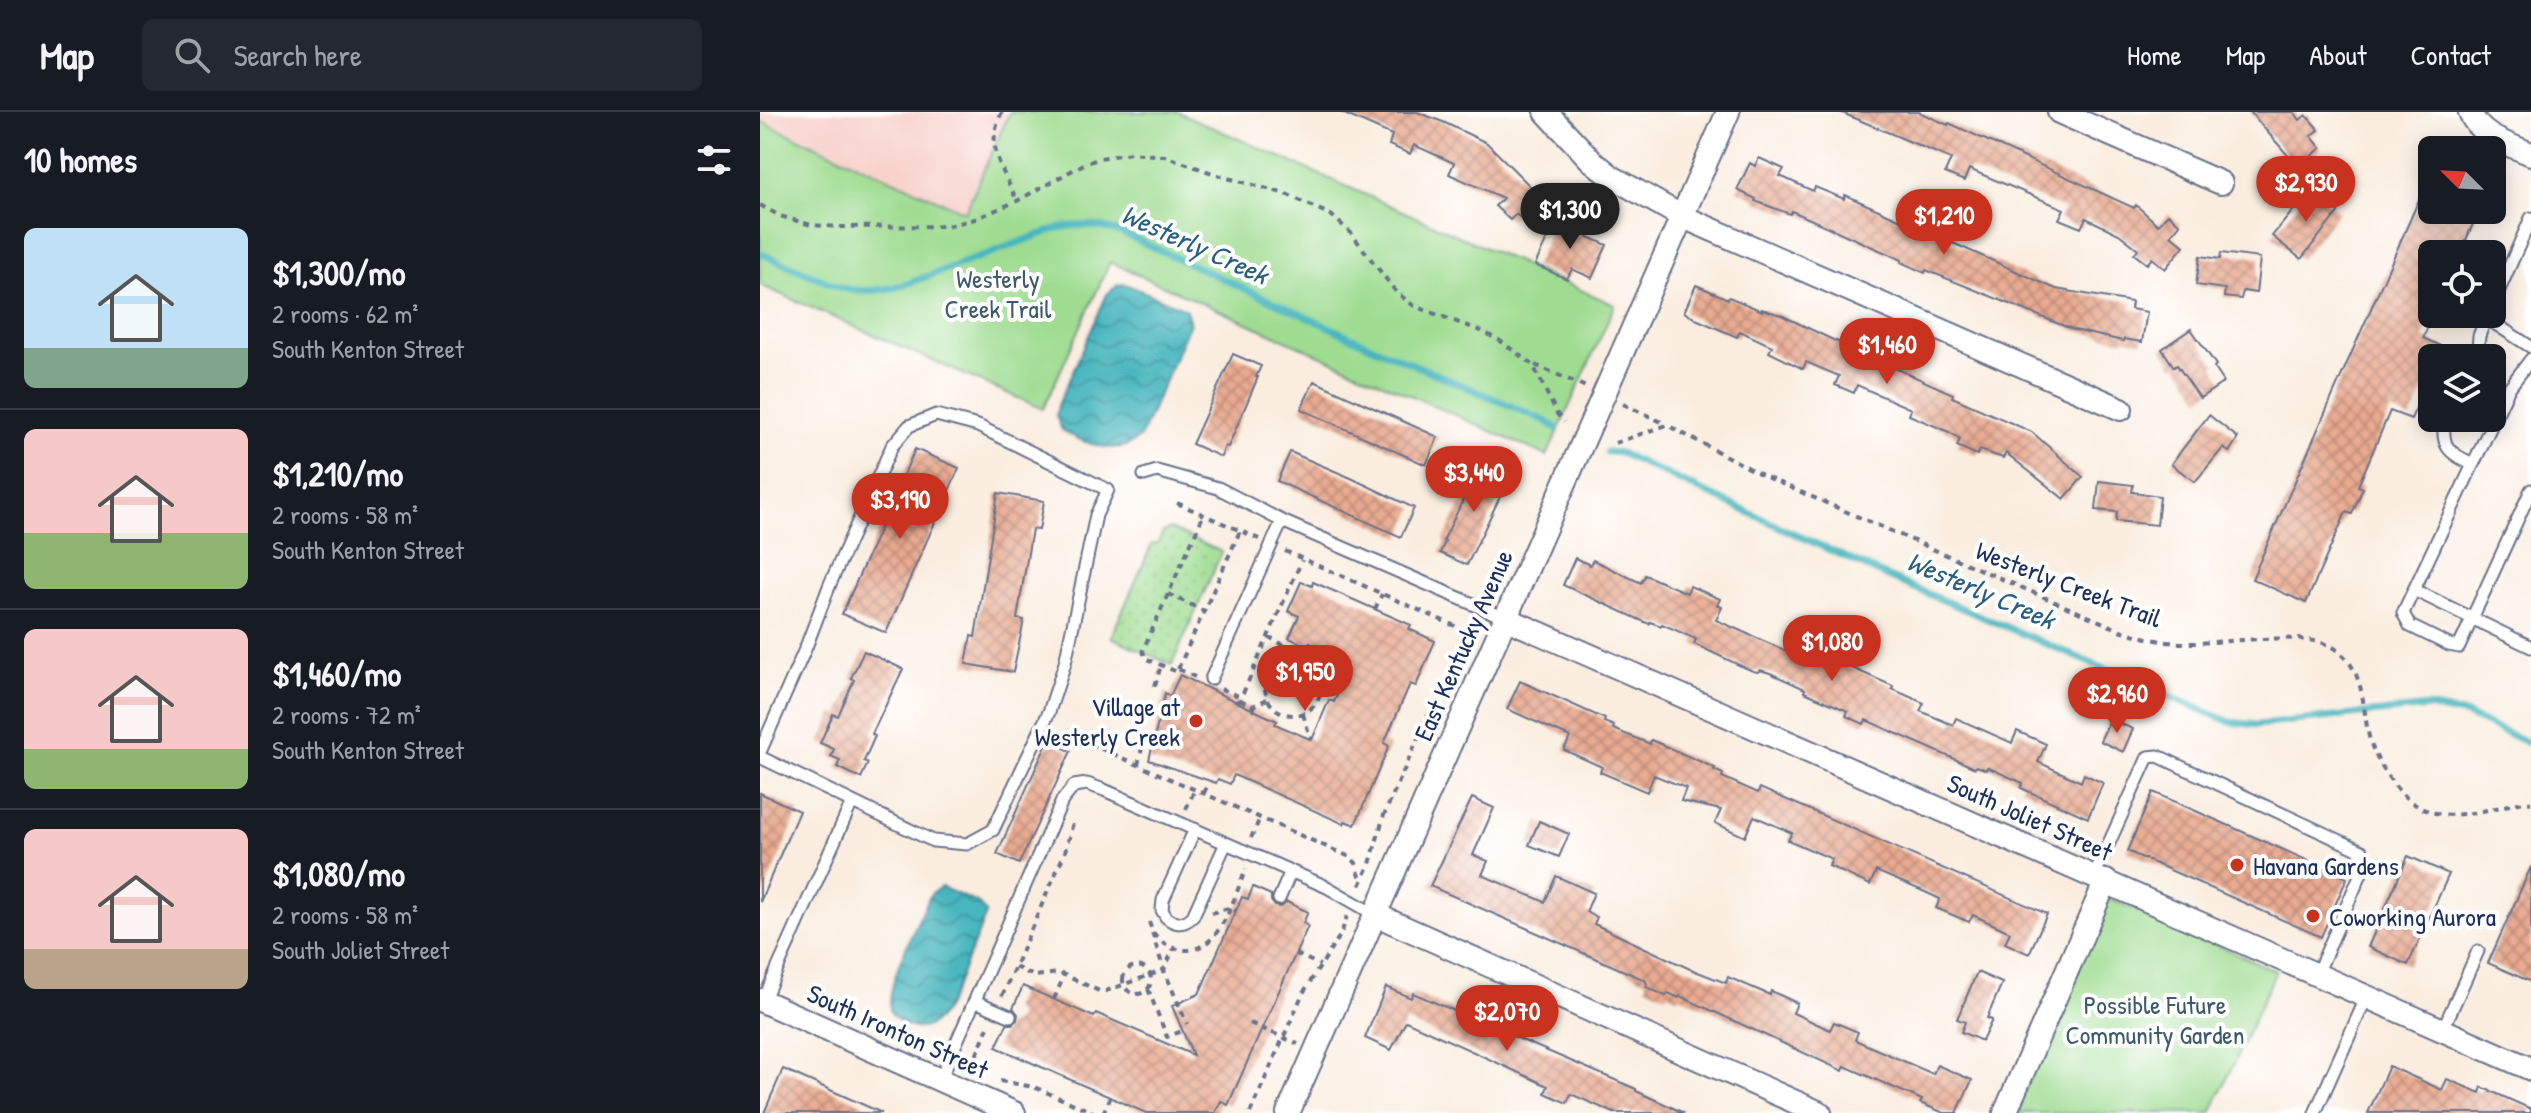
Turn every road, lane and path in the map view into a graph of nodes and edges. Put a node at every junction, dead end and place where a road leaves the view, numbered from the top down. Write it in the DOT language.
graph roads {
  1 [pos="1002,112"];
  2 [pos="1546,112"];
  3 [pos="1728,112"];
  4 [pos="2059,112"];
  5 [pos="2470,112"];
  6 [pos="2531,154"];
  7 [pos="2221,183"];
  8 [pos="1017,201"];
  9 [pos="760,205"];
  10 [pos="1681,216"];
  11 [pos="2531,218"];
  12 [pos="2506,274"];
  13 [pos="2504,328"];
  14 [pos="2531,347"];
  15 [pos="2531,359"];
  16 [pos="2121,409"];
  17 [pos="1564,422"];
  18 [pos="2444,432"];
  19 [pos="1615,443"];
  20 [pos="2473,464"];
  21 [pos="1144,475"];
  22 [pos="2531,490"];
  23 [pos="1177,503"];
  24 [pos="1203,515"];
  25 [pos="1282,521"];
  26 [pos="2414,590"];
  27 [pos="1168,594"];
  28 [pos="1382,594"];
  29 [pos="1375,609"];
  30 [pos="1204,611"];
  31 [pos="1505,618"];
  32 [pos="2473,619"];
  33 [pos="1268,637"];
  34 [pos="1312,641"];
  35 [pos="1284,643"];
  36 [pos="2531,647"];
  37 [pos="1297,653"];
  38 [pos="1297,659"];
  39 [pos="1161,665"];
  40 [pos="1274,666"];
  41 [pos="1211,679"];
  42 [pos="1155,686"];
  43 [pos="1267,699"];
  44 [pos="1253,706"];
  45 [pos="1254,714"];
  46 [pos="1303,714"];
  47 [pos="1311,740"];
  48 [pos="1090,744"];
  49 [pos="1142,748"];
  50 [pos="760,755"];
  51 [pos="1138,765"];
  52 [pos="1208,784"];
  53 [pos="1204,793"];
  54 [pos="852,802"];
  55 [pos="2531,803"];
  56 [pos="1075,815"];
  57 [pos="1195,829"];
  58 [pos="1226,843"];
  59 [pos="1246,869"];
  60 [pos="1291,871"];
  61 [pos="2100,879"];
  62 [pos="1362,882"];
  63 [pos="1279,899"];
  64 [pos="1354,901"];
  65 [pos="1229,908"];
  66 [pos="1374,914"];
  67 [pos="1150,927"];
  68 [pos="1174,948"];
  69 [pos="2478,951"];
  70 [pos="1296,954"];
  71 [pos="1320,965"];
  72 [pos="1015,967"];
  73 [pos="1164,970"];
  74 [pos="2317,974"];
  75 [pos="1064,975"];
  76 [pos="1150,976"];
  77 [pos="1124,984"];
  78 [pos="1148,989"];
  79 [pos="2367,996"];
  80 [pos="1054,999"];
  81 [pos="761,1001"];
  82 [pos="975,1001"];
  83 [pos="996,1010"];
  84 [pos="1010,1016"];
  85 [pos="1250,1023"];
  86 [pos="1187,1024"];
  87 [pos="2443,1029"];
  88 [pos="1182,1031"];
  89 [pos="1283,1038"];
  90 [pos="1314,1051"];
  91 [pos="2531,1069"];
  92 [pos="974,1071"];
  93 [pos="940,1080"];
  94 [pos="991,1080"];
  95 [pos="1113,1092"];
  96 [pos="1014,1113"];
  97 [pos="1095,1113"];
  98 [pos="1103,1113"];
  99 [pos="1250,1113"];
  100 [pos="1288,1113"];
  101 [pos="1820,1113"];
  102 [pos="2005,1113"];
  103 [pos="2315,1113"];
  1 -- 8 [label="path"];
  2 -- 10 [label="street"];
  3 -- 10 [label="street, East Kentucky Avenue"];
  4 -- 7 [label="street"];
  5 -- 6 [label="street"];
  8 -- 9 [label="path"];
  8 -- 17 [label="path"];
  10 -- 16 [label="street"];
  10 -- 31 [label="street, East Kentucky Avenue"];
  11 -- 12 [label="lane"];
  13 -- 14 [label="lane"];
  15 -- 20 [label="lane"];
  18 -- 20 [label="lane"];
  19 -- 55 [label="path, Westerly Creek Trail"];
  20 -- 26 [label="lane"];
  21 -- 25 [label="lane"];
  22 -- 32 [label="lane"];
  23 -- 24 [label="path"];
  24 -- 27 [label="path"];
  24 -- 30 [label="path"];
  25 -- 31 [label="lane"];
  25 -- 41 [label="lane"];
  26 -- 32 [label="lane"];
  26 -- 32 [label="lane"];
  27 -- 30 [label="path"];
  27 -- 39 [label="path"];
  28 -- 29 [label="path"];
  28 -- 33 [label="path"];
  28 -- 62 [label="path"];
  30 -- 39 [label="path"];
  31 -- 61 [label="street, South Joliet Street"];
  31 -- 66 [label="street, East Kentucky Avenue"];
  32 -- 36 [label="lane"];
  33 -- 35 [label="path"];
  33 -- 44 [label="path"];
  34 -- 37 [label="path"];
  35 -- 37 [label="path"];
  35 -- 40 [label="path"];
  37 -- 38 [label="path"];
  38 -- 40 [label="path"];
  38 -- 46 [label="path"];
  39 -- 42 [label="path"];
  40 -- 43 [label="path"];
  43 -- 44 [label="path"];
  43 -- 46 [label="path"];
  44 -- 45 [label="path"];
  46 -- 47 [label="path"];
  48 -- 51 [label="path"];
  49 -- 51 [label="path"];
  50 -- 54 [label="lane"];
  50 -- 54 [label="lane"];
  51 -- 53 [label="path"];
  52 -- 53 [label="path"];
  53 -- 62 [label="path"];
  54 -- 81 [label="lane"];
  56 -- 72 [label="path"];
  57 -- 58 [label="lane"];
  57 -- 58 [label="lane"];
  57 -- 82 [label="lane"];
  58 -- 60 [label="lane"];
  59 -- 65 [label="path"];
  60 -- 63 [label="lane"];
  60 -- 64 [label="lane"];
  61 -- 74 [label="street, South Joliet Street"];
  61 -- 74 [label="lane"];
  61 -- 102 [label="street"];
  62 -- 64 [label="path"];
  64 -- 66 [label="lane"];
  64 -- 71 [label="path"];
  66 -- 90 [label="street, East Kentucky Avenue"];
  66 -- 101 [label="street"];
  67 -- 73 [label="path"];
  68 -- 73 [label="path"];
  69 -- 87 [label="lane"];
  70 -- 71 [label="path"];
  71 -- 89 [label="path"];
  72 -- 75 [label="path"];
  72 -- 83 [label="path"];
  73 -- 76 [label="path"];
  73 -- 86 [label="path"];
  74 -- 79 [label="street, South Joliet Street"];
  75 -- 77 [label="path"];
  75 -- 80 [label="path"];
  76 -- 77 [label="path"];
  76 -- 77 [label="path"];
  76 -- 78 [label="path"];
  77 -- 78 [label="path"];
  78 -- 88 [label="path"];
  79 -- 87 [label="street, South Joliet Street"];
  79 -- 103 [label="lane"];
  81 -- 93 [label="street, South Ironton Street"];
  82 -- 83 [label="lane"];
  82 -- 93 [label="lane"];
  83 -- 84 [label="lane"];
  83 -- 92 [label="path"];
  85 -- 89 [label="path"];
  87 -- 91 [label="street, South Joliet Street"];
  89 -- 90 [label="path"];
  89 -- 99 [label="path"];
  90 -- 100 [label="street, East Kentucky Avenue"];
  93 -- 96 [label="street, South Ironton Street"];
  94 -- 97 [label="path"];
  95 -- 98 [label="path"];
}
